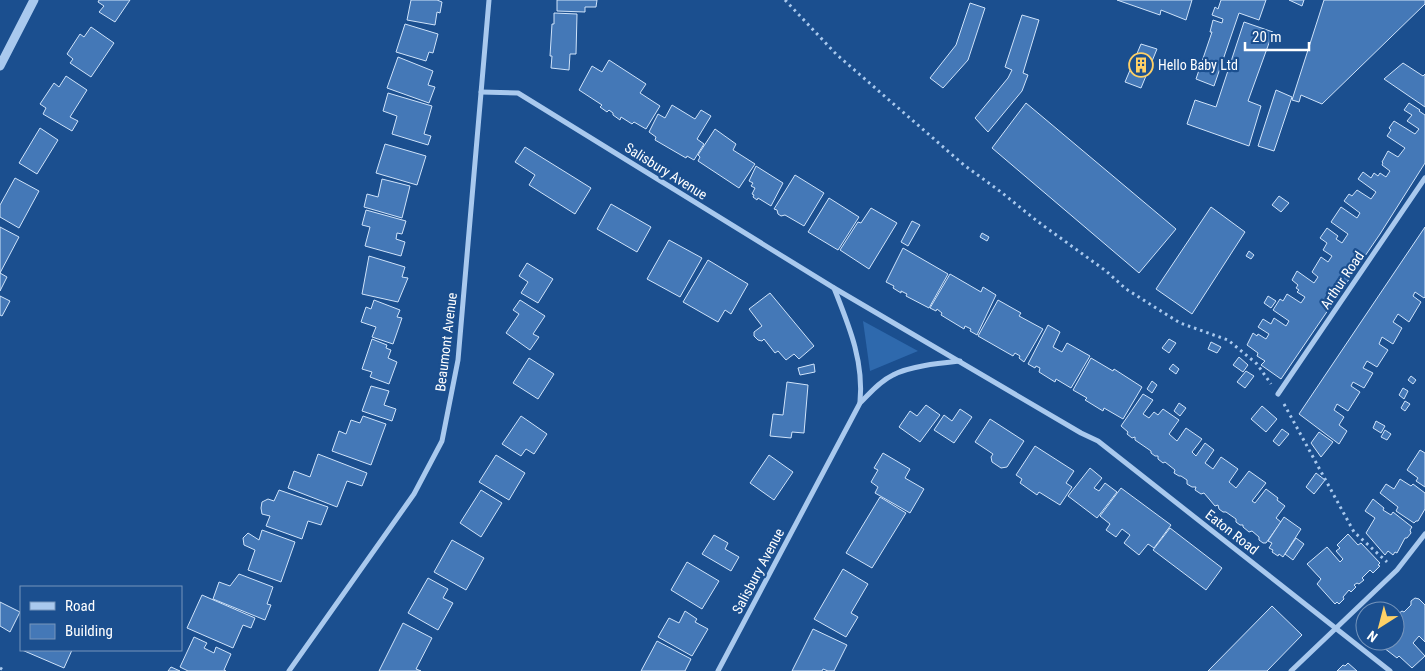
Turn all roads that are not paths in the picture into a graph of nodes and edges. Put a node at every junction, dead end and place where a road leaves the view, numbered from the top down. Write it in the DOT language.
graph roads {
  1 [pos="34,0"];
  2 [pos="489,0"];
  3 [pos="0,66"];
  4 [pos="480,92"];
  5 [pos="1425,178"];
  6 [pos="834,288"];
  7 [pos="960,361"];
  8 [pos="1278,394"];
  9 [pos="860,403"];
  10 [pos="1114,453"];
  11 [pos="1425,534"];
  12 [pos="1336,629"];
  13 [pos="289,671"];
  14 [pos="718,671"];
  15 [pos="1291,671"];
  16 [pos="1390,671"];
  1 -- 3 [label="street"];
  2 -- 4 [label="street, Beaumont Avenue"];
  4 -- 6 [label="street, Salisbury Avenue"];
  4 -- 13 [label="street, Beaumont Avenue"];
  5 -- 8 [label="street, Arthur Road"];
  6 -- 7 [label="street, Salisbury Avenue"];
  6 -- 9 [label="street, Salisbury Avenue"];
  7 -- 9 [label="street, Salisbury Avenue"];
  7 -- 10 [label="street, Salisbury Avenue"];
  9 -- 14 [label="street, Salisbury Avenue"];
  10 -- 12 [label="street, Eaton Road"];
  11 -- 12 [label="street"];
  12 -- 15 [label="street"];
  12 -- 16 [label="street, Eaton Road"];
}
